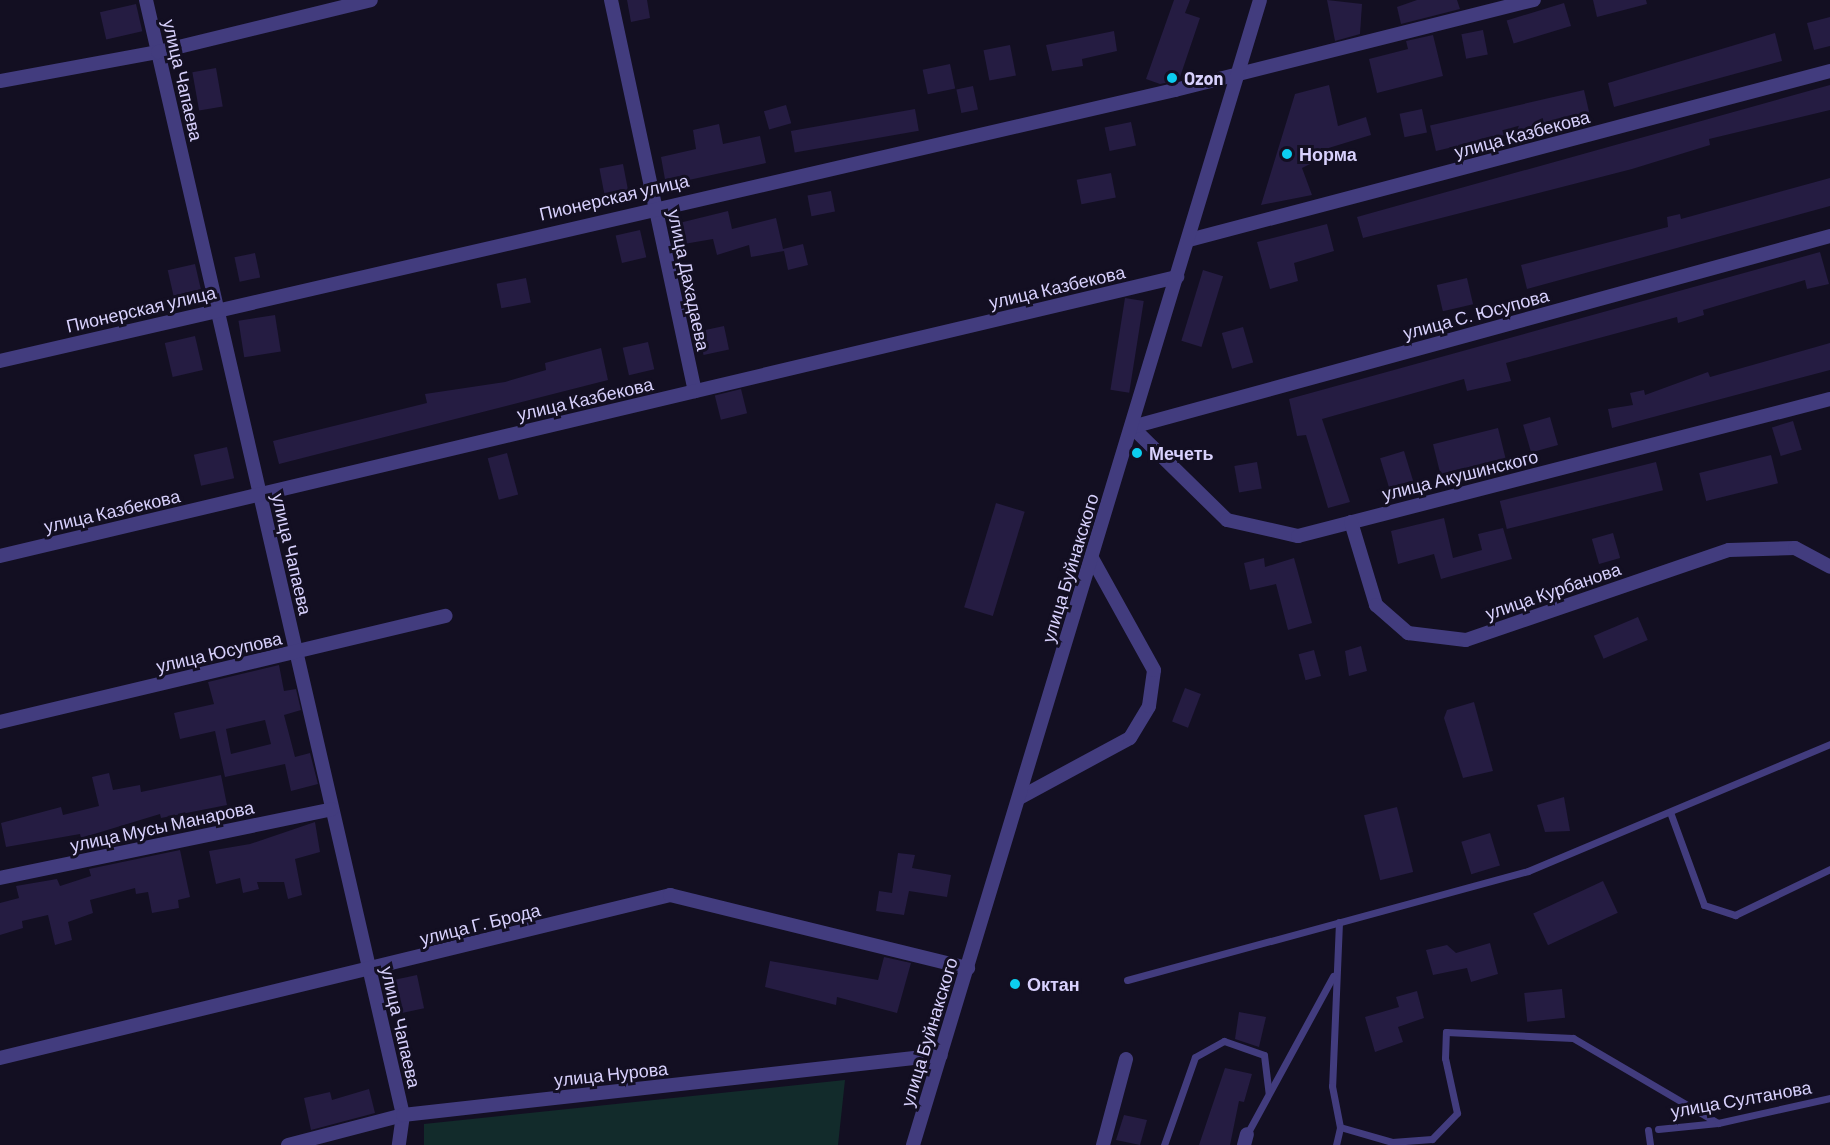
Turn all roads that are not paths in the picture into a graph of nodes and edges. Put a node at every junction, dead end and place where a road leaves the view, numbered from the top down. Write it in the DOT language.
graph roads {
  1 [pos="146,0"];
  2 [pos="371,0"];
  3 [pos="611,0"];
  4 [pos="1260,0"];
  5 [pos="1534,0"];
  6 [pos="158,52"];
  7 [pos="1830,71"];
  8 [pos="1238,75"];
  9 [pos="0,81"];
  10 [pos="654,206"];
  11 [pos="1830,236"];
  12 [pos="1189,240"];
  13 [pos="1177,277"];
  14 [pos="217,310"];
  15 [pos="0,361"];
  16 [pos="695,391"];
  17 [pos="1828,401"];
  18 [pos="1132,427"];
  19 [pos="260,495"];
  20 [pos="1351,522"];
  21 [pos="0,556"];
  22 [pos="1092,558"];
  23 [pos="1830,567"];
  24 [pos="446,616"];
  25 [pos="296,652"];
  26 [pos="0,722"];
  27 [pos="1830,744"];
  28 [pos="1019,798"];
  29 [pos="332,809"];
  30 [pos="1670,812"];
  31 [pos="1830,869"];
  32 [pos="0,878"];
  33 [pos="1339,922"];
  34 [pos="968,968"];
  35 [pos="369,970"];
  36 [pos="1335,973"];
  37 [pos="1127,980"];
  38 [pos="941,1054"];
  39 [pos="0,1058"];
  40 [pos="1126,1059"];
  41 [pos="1269,1093"];
  42 [pos="1830,1098"];
  43 [pos="403,1115"];
  44 [pos="1718,1123"];
  45 [pos="1340,1127"];
  46 [pos="1658,1129"];
  47 [pos="1648,1130"];
  48 [pos="1245,1139"];
  49 [pos="288,1145"];
  50 [pos="399,1145"];
  51 [pos="914,1145"];
  52 [pos="1103,1145"];
  53 [pos="1164,1145"];
  54 [pos="1336,1145"];
  55 [pos="1650,1145"];
  1 -- 6 [label="street, улица Чапаева"];
  2 -- 6 [label="street"];
  3 -- 10 [label="street, улица Дахадаева"];
  4 -- 8 [label="street, улица Буйнакского"];
  5 -- 8 [label="street, Пионерская улица"];
  6 -- 9 [label="street"];
  6 -- 14 [label="street, улица Чапаева"];
  7 -- 12 [label="street, улица Казбекова"];
  8 -- 10 [label="street, Пионерская улица"];
  8 -- 12 [label="street, улица Буйнакского"];
  10 -- 14 [label="street, Пионерская улица"];
  10 -- 16 [label="street, улица Дахадаева"];
  11 -- 18 [label="street, улица С. Юсупова"];
  12 -- 13 [label="street, улица Буйнакского"];
  13 -- 16 [label="street, улица Казбекова"];
  13 -- 18 [label="street, улица Буйнакского"];
  14 -- 15 [label="street, Пионерская улица"];
  14 -- 19 [label="street, улица Чапаева"];
  16 -- 19 [label="street, улица Казбекова"];
  17 -- 20 [label="street, улица Акушинского"];
  18 -- 20 [label="street, улица Акушинского"];
  18 -- 22 [label="street, улица Буйнакского"];
  19 -- 21 [label="street, улица Казбекова"];
  19 -- 25 [label="street, улица Чапаева"];
  20 -- 23 [label="street, улица Курбанова"];
  22 -- 28 [label="street, улица Буйнакского"];
  22 -- 28 [label="street"];
  24 -- 25 [label="street, улица Юсупова"];
  25 -- 26 [label="street, улица Юсупова"];
  25 -- 29 [label="street, улица Чапаева"];
  27 -- 30 [label="lane"];
  28 -- 34 [label="street, улица Буйнакского"];
  29 -- 32 [label="street, улица Мусы Манарова"];
  29 -- 35 [label="street, улица Чапаева"];
  30 -- 31 [label="lane"];
  30 -- 33 [label="lane"];
  33 -- 36 [label="lane"];
  33 -- 37 [label="lane"];
  34 -- 35 [label="street, улица Г. Брода"];
  34 -- 38 [label="street, улица Буйнакского"];
  35 -- 39 [label="street, улица Г. Брода"];
  35 -- 43 [label="street, улица Чапаева"];
  36 -- 41 [label="lane"];
  36 -- 45 [label="lane"];
  38 -- 43 [label="street, улица Нурова"];
  38 -- 51 [label="street, улица Буйнакского"];
  40 -- 52 [label="street"];
  41 -- 48 [label="lane"];
  41 -- 53 [label="lane"];
  42 -- 44 [label="lane, улица Султанова"];
  43 -- 49 [label="street, улица Нурова"];
  43 -- 50 [label="street"];
  44 -- 45 [label="lane"];
  44 -- 46 [label="lane, улица Султанова"];
  45 -- 54 [label="lane"];
  47 -- 55 [label="lane"];
}
